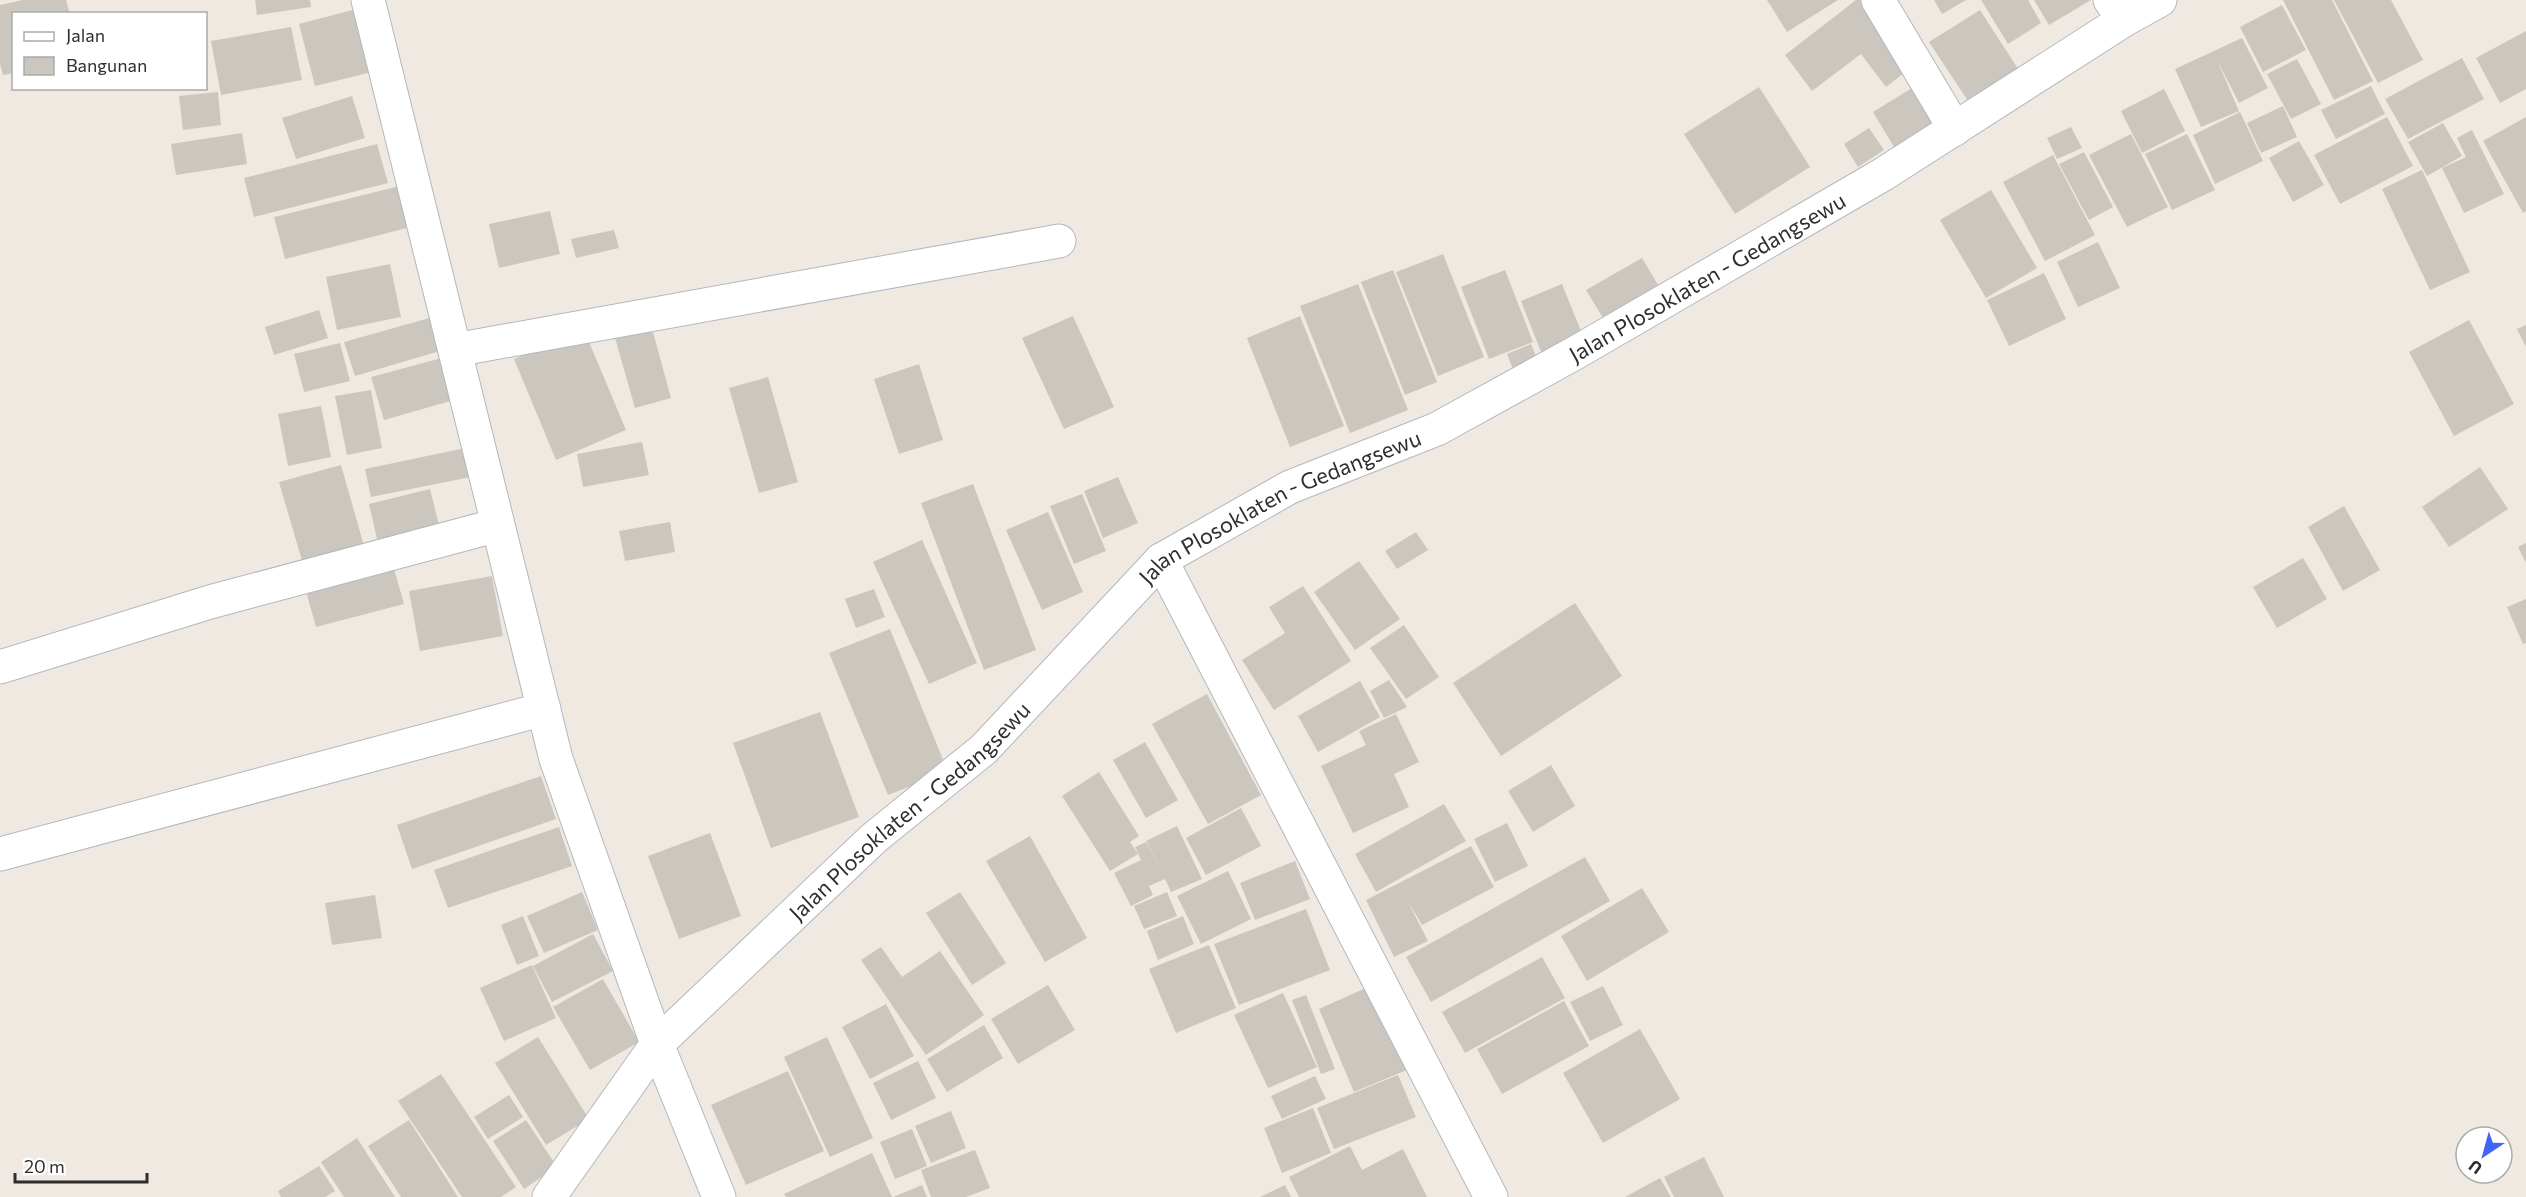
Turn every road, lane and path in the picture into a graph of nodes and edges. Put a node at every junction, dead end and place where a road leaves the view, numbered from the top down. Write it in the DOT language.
graph roads {
  1 [pos="368,0"];
  2 [pos="1878,0"];
  3 [pos="2160,0"];
  4 [pos="2117,10"];
  5 [pos="1955,129"];
  6 [pos="1059,241"];
  7 [pos="455,350"];
  8 [pos="498,525"];
  9 [pos="1161,560"];
  10 [pos="0,667"];
  11 [pos="544,709"];
  12 [pos="0,854"];
  13 [pos="657,1044"];
  14 [pos="549,1197"];
  15 [pos="719,1197"];
  16 [pos="1491,1197"];
  1 -- 7 [label="street"];
  2 -- 5 [label="street"];
  3 -- 4 [label="street, Jalan Plosoklaten - Gedangsewu"];
  4 -- 5 [label="street, Jalan Plosoklaten - Gedangsewu"];
  5 -- 9 [label="street, Jalan Plosoklaten - Gedangsewu"];
  6 -- 7 [label="street"];
  7 -- 8 [label="street"];
  8 -- 10 [label="street"];
  8 -- 11 [label="street"];
  9 -- 13 [label="street, Jalan Plosoklaten - Gedangsewu"];
  9 -- 16 [label="street"];
  11 -- 12 [label="street"];
  11 -- 13 [label="street"];
  13 -- 14 [label="street, Jalan Plosoklaten - Gedangsewu"];
  13 -- 15 [label="street"];
}
